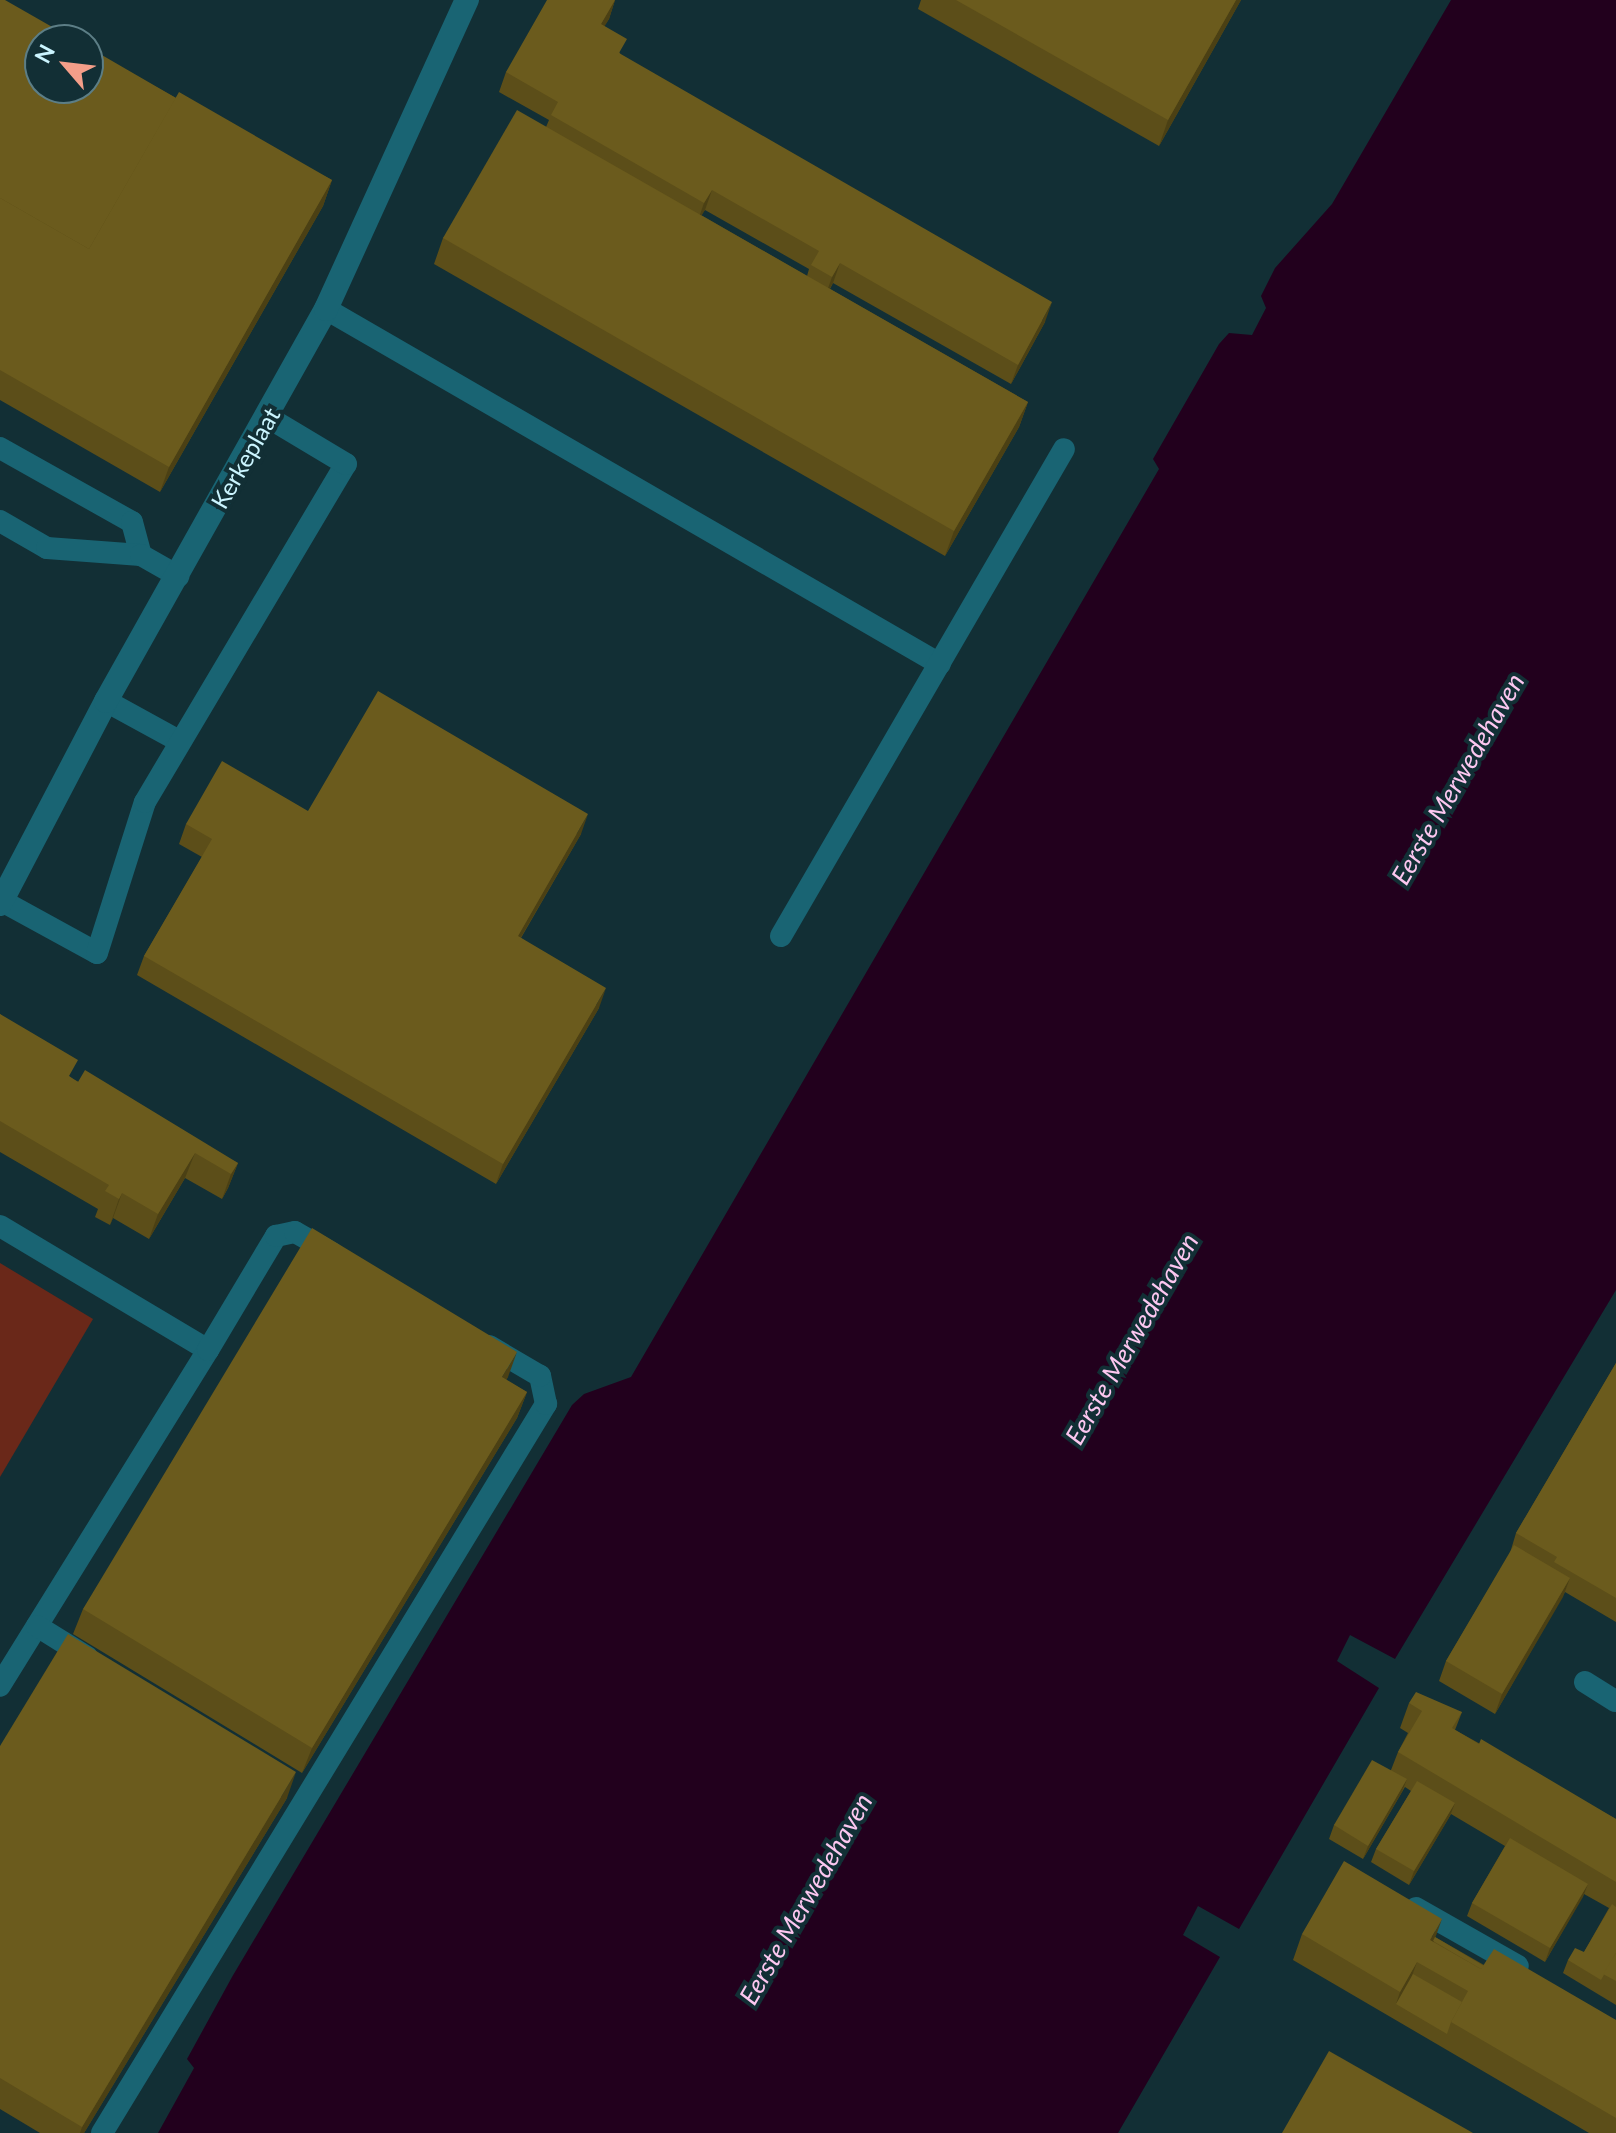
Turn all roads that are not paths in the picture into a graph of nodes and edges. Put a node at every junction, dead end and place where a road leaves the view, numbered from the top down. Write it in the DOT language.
graph roads {
  1 [pos="467,0"];
  2 [pos="326,309"];
  3 [pos="269,418"];
  4 [pos="0,448"];
  5 [pos="1064,449"];
  6 [pos="0,521"];
  7 [pos="141,555"];
  8 [pos="178,576"];
  9 [pos="940,664"];
  10 [pos="106,701"];
  11 [pos="179,741"];
  12 [pos="1,902"];
  13 [pos="781,936"];
  14 [pos="0,1226"];
  15 [pos="350,1264"];
  16 [pos="472,1336"];
  17 [pos="208,1350"];
  18 [pos="37,1626"];
  19 [pos="105,1668"];
  20 [pos="1585,1682"];
  21 [pos="0,1686"];
  22 [pos="1616,1701"];
  23 [pos="283,1776"];
  24 [pos="310,1793"];
  25 [pos="1396,1896"];
  26 [pos="1533,1975"];
  27 [pos="102,2133"];
  1 -- 2 [label="street, Kerkeplaat"];
  2 -- 3 [label="street, Kerkeplaat"];
  2 -- 9 [label="lane"];
  3 -- 8 [label="street, Kerkeplaat"];
  3 -- 11 [label="lane"];
  4 -- 7 [label="lane"];
  5 -- 9 [label="lane"];
  6 -- 7 [label="lane"];
  7 -- 8 [label="lane"];
  8 -- 10 [label="street, Kerkeplaat"];
  9 -- 13 [label="lane"];
  10 -- 11 [label="lane"];
  10 -- 12 [label="street, Kerkeplaat"];
  11 -- 12 [label="lane"];
  14 -- 17 [label="lane"];
  15 -- 17 [label="lane"];
  16 -- 24 [label="lane"];
  17 -- 18 [label="lane"];
  18 -- 19 [label="lane"];
  18 -- 21 [label="lane"];
  20 -- 22 [label="lane"];
  23 -- 24 [label="lane"];
  24 -- 27 [label="lane"];
  25 -- 26 [label="lane"];
}
